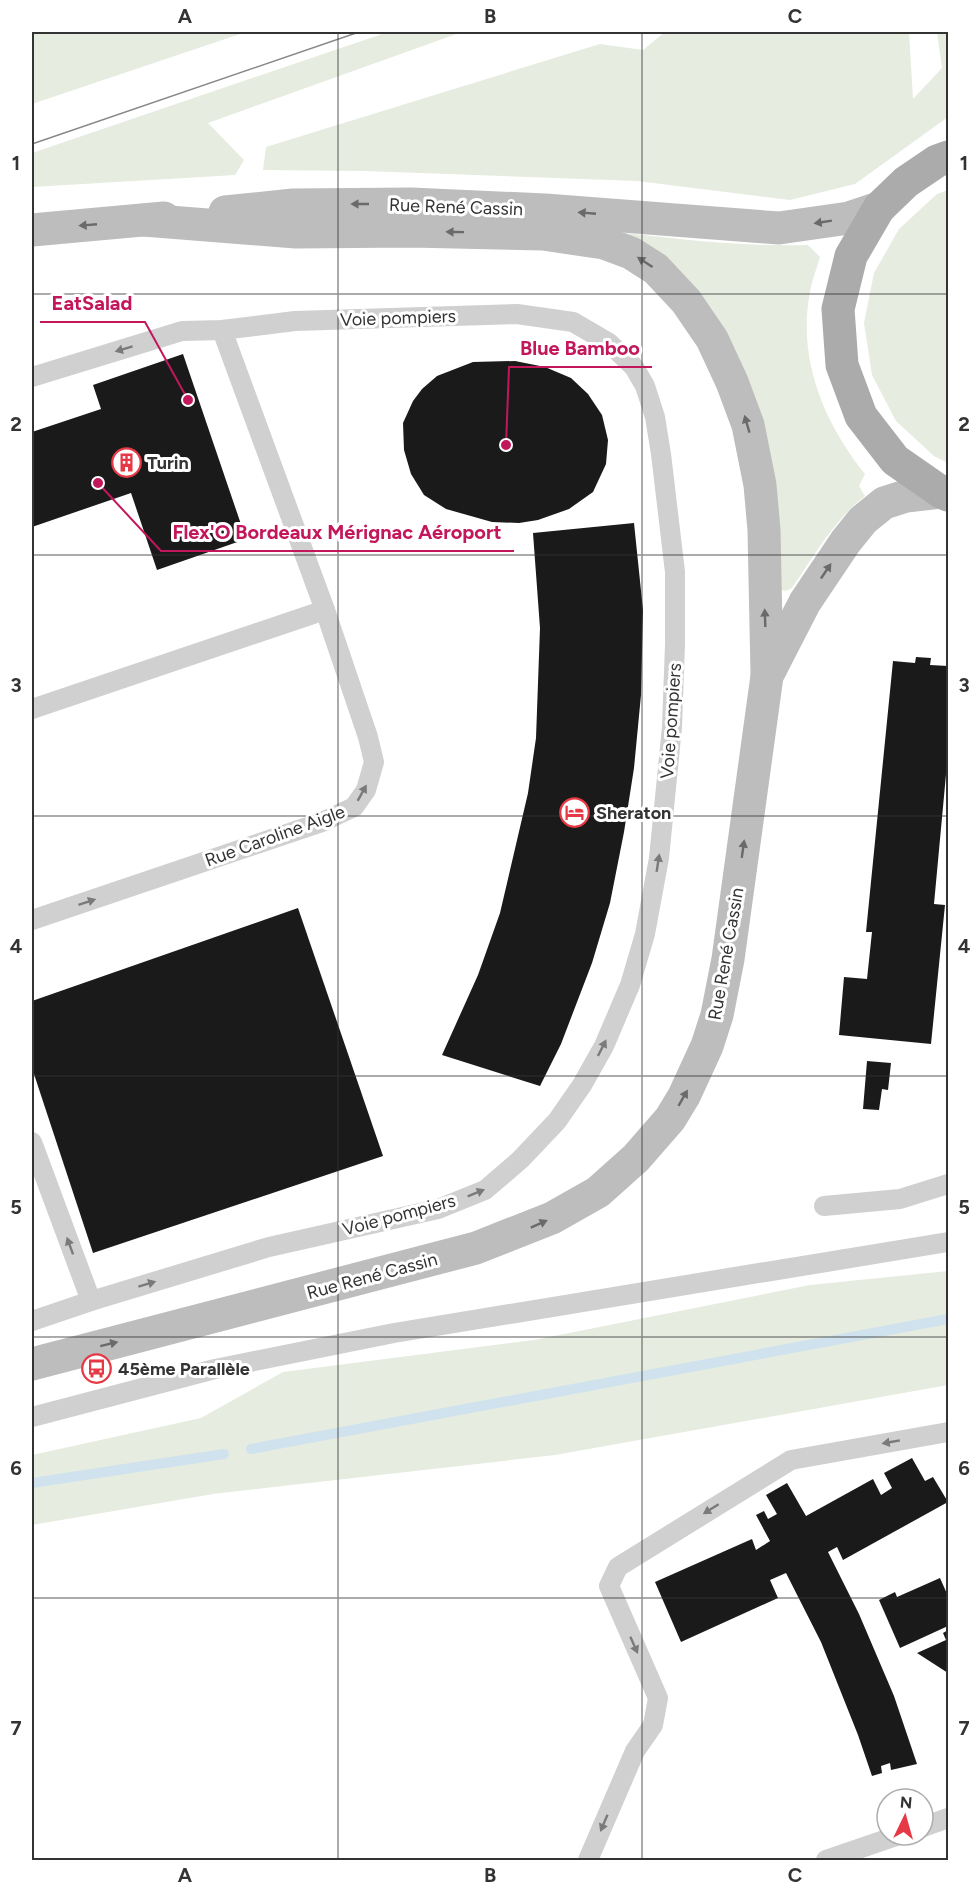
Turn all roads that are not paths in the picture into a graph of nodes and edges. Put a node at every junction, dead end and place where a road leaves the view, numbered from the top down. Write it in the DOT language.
graph roads {
  1 [pos="948,157"];
  2 [pos="879,208"];
  3 [pos="144,220"];
  4 [pos="32,230"];
  5 [pos="222,330"];
  6 [pos="32,377"];
  7 [pos="944,494"];
  8 [pos="325,610"];
  9 [pos="767,676"];
  10 [pos="32,709"];
  11 [pos="32,920"];
  12 [pos="32,1142"];
  13 [pos="948,1184"];
  14 [pos="824,1206"];
  15 [pos="948,1242"];
  16 [pos="91,1301"];
  17 [pos="32,1321"];
  18 [pos="32,1364"];
  19 [pos="32,1417"];
  20 [pos="948,1432"];
  21 [pos="875,1843"];
  22 [pos="588,1860"];
  23 [pos="826,1860"];
  1 -- 2 [label="main road"];
  2 -- 3 [label="street, Rue René Cassin, one-way"];
  2 -- 7 [label="main road"];
  3 -- 4 [label="street, Rue René Cassin, one-way"];
  9 -- 3 [label="street, one-way"];
  5 -- 6 [label="lane, one-way"];
  5 -- 8 [label="lane, Rue Caroline Aigle"];
  16 -- 5 [label="lane, Voie pompiers, one-way"];
  9 -- 7 [label="street, Rue René Cassin, one-way"];
  8 -- 10 [label="lane"];
  11 -- 8 [label="lane, Rue Caroline Aigle, one-way"];
  18 -- 9 [label="street, Rue René Cassin, one-way"];
  16 -- 12 [label="lane, one-way"];
  13 -- 14 [label="lane"];
  15 -- 19 [label="lane"];
  16 -- 17 [label="lane"];
  20 -- 22 [label="lane, one-way"];
  21 -- 23 [label="lane"];
}
